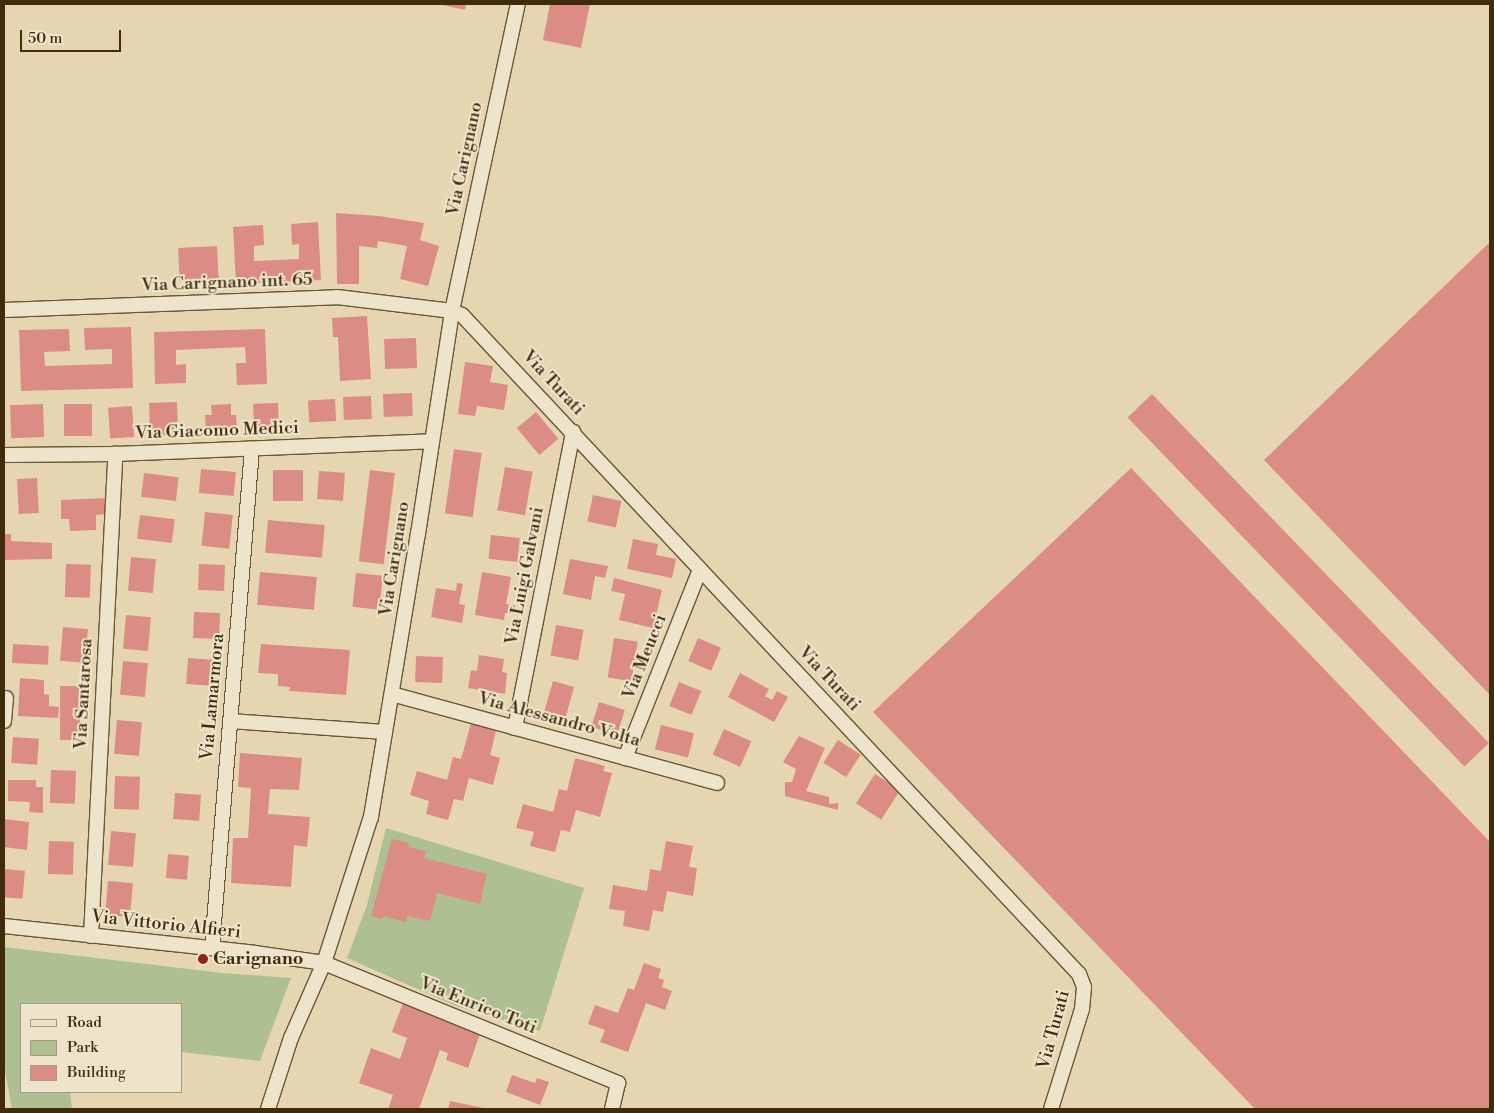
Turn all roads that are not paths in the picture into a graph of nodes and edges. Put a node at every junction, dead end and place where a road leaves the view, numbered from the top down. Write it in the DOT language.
graph roads {
  1 [pos="518,4"];
  2 [pos="4,310"];
  3 [pos="452,311"];
  4 [pos="572,432"];
  5 [pos="432,441"];
  6 [pos="252,449"];
  7 [pos="4,454"];
  8 [pos="115,454"];
  9 [pos="700,570"];
  10 [pos="392,694"];
  11 [pos="6,698"];
  12 [pos="4,721"];
  13 [pos="230,721"];
  14 [pos="515,728"];
  15 [pos="385,732"];
  16 [pos="624,758"];
  17 [pos="717,783"];
  18 [pos="4,926"];
  19 [pos="91,936"];
  20 [pos="212,948"];
  21 [pos="324,963"];
  22 [pos="268,1109"];
  23 [pos="612,1109"];
  24 [pos="1051,1109"];
  1 -- 3 [label="street, Via Carignano"];
  2 -- 3 [label="street, Via Carignano int. 65"];
  3 -- 4 [label="street, Via Turati"];
  3 -- 5 [label="street, Via Carignano"];
  4 -- 9 [label="street, Via Turati"];
  4 -- 14 [label="street, Via Luigi Galvani"];
  5 -- 6 [label="street, Via Giacomo Medici"];
  5 -- 10 [label="street, Via Carignano"];
  6 -- 8 [label="street, Via Giacomo Medici"];
  6 -- 13 [label="street, Via Lamarmora"];
  7 -- 8 [label="street, Via Giacomo Medici"];
  8 -- 19 [label="street, Via Santarosa"];
  9 -- 16 [label="street, Via Meucci"];
  9 -- 24 [label="street, Via Turati"];
  10 -- 14 [label="street, Via Alessandro Volta"];
  10 -- 15 [label="street, Via Carignano"];
  11 -- 12 [label="street"];
  13 -- 15 [label="street"];
  13 -- 20 [label="street, Via Lamarmora"];
  14 -- 16 [label="street, Via Alessandro Volta"];
  15 -- 21 [label="street, Via Carignano"];
  16 -- 17 [label="street, Via Alessandro Volta"];
  18 -- 19 [label="street, Via Vittorio Alfieri"];
  19 -- 20 [label="street, Via Vittorio Alfieri"];
  20 -- 21 [label="street, Via Vittorio Alfieri"];
  21 -- 22 [label="street, Via Carignano"];
  21 -- 23 [label="street, Via Enrico Toti"];
}
